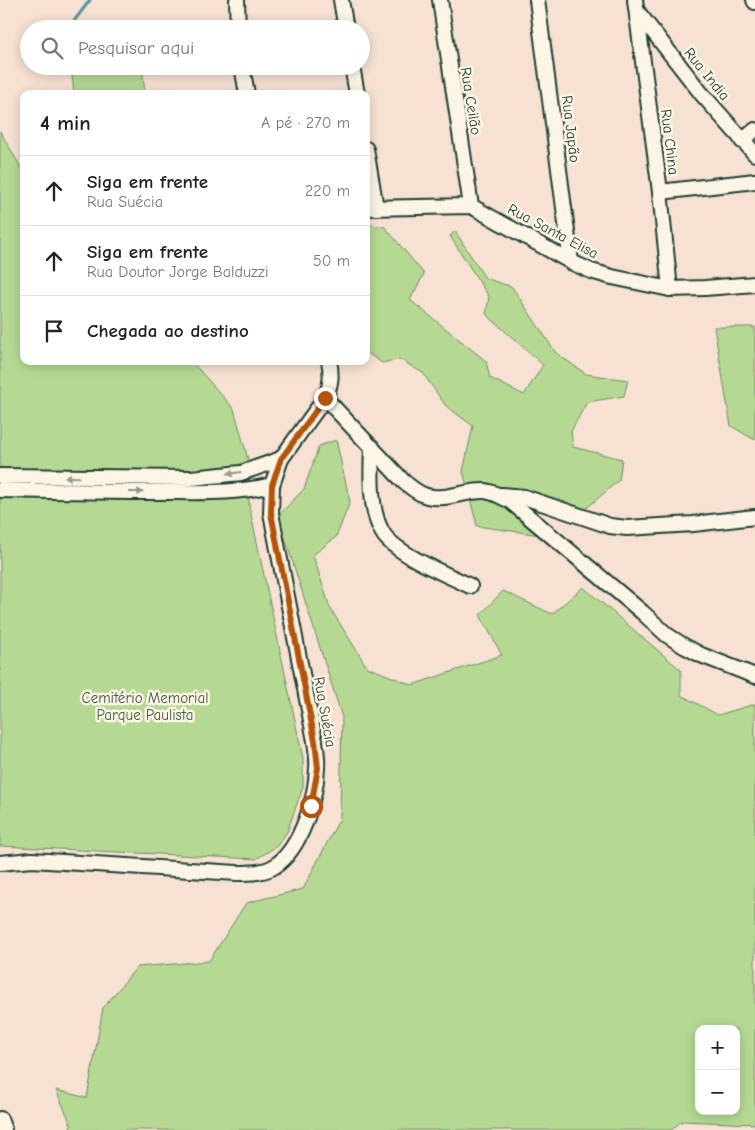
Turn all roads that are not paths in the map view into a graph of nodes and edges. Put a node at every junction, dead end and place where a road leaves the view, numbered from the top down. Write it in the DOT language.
graph roads {
  1 [pos="237,0"];
  2 [pos="341,0"];
  3 [pos="440,0"];
  4 [pos="537,0"];
  5 [pos="636,5"];
  6 [pos="238,20"];
  7 [pos="344,20"];
  8 [pos="244,75"];
  9 [pos="354,75"];
  10 [pos="246,90"];
  11 [pos="356,90"];
  12 [pos="755,130"];
  13 [pos="742,141"];
  14 [pos="755,154"];
  15 [pos="755,181"];
  16 [pos="660,192"];
  17 [pos="471,206"];
  18 [pos="371,208"];
  19 [pos="571,262"];
  20 [pos="755,284"];
  21 [pos="670,288"];
  22 [pos="330,365"];
  23 [pos="325,398"];
  24 [pos="372,447"];
  25 [pos="281,459"];
  26 [pos="0,476"];
  27 [pos="272,485"];
  28 [pos="0,490"];
  29 [pos="499,495"];
  30 [pos="755,516"];
  31 [pos="470,586"];
  32 [pos="755,676"];
  33 [pos="0,863"];
  34 [pos="0,1119"];
  35 [pos="4,1130"];
  1 -- 6 [label="street"];
  2 -- 7 [label="street"];
  3 -- 17 [label="street, Rua Ceilão"];
  4 -- 19 [label="street, Rua Japão"];
  5 -- 13 [label="street, Rua India"];
  5 -- 16 [label="street, Rua China"];
  8 -- 10 [label="street"];
  9 -- 11 [label="street"];
  12 -- 13 [label="street"];
  13 -- 14 [label="street, Rua India"];
  15 -- 16 [label="street"];
  16 -- 21 [label="street, Rua China"];
  17 -- 18 [label="street"];
  17 -- 19 [label="street, Rua Santa Elisa"];
  19 -- 21 [label="street, Rua Santa Elisa"];
  20 -- 21 [label="street, Rua Santa Elisa"];
  22 -- 23 [label="street, Rua Suécia"];
  23 -- 24 [label="street"];
  23 -- 25 [label="street, Rua Suécia"];
  24 -- 29 [label="street"];
  24 -- 31 [label="street"];
  25 -- 26 [label="street, one-way"];
  25 -- 27 [label="street, Rua Suécia"];
  28 -- 27 [label="street, one-way"];
  27 -- 33 [label="street, Rua Suécia"];
  29 -- 30 [label="street"];
  29 -- 32 [label="street"];
  34 -- 35 [label="street"];
}
